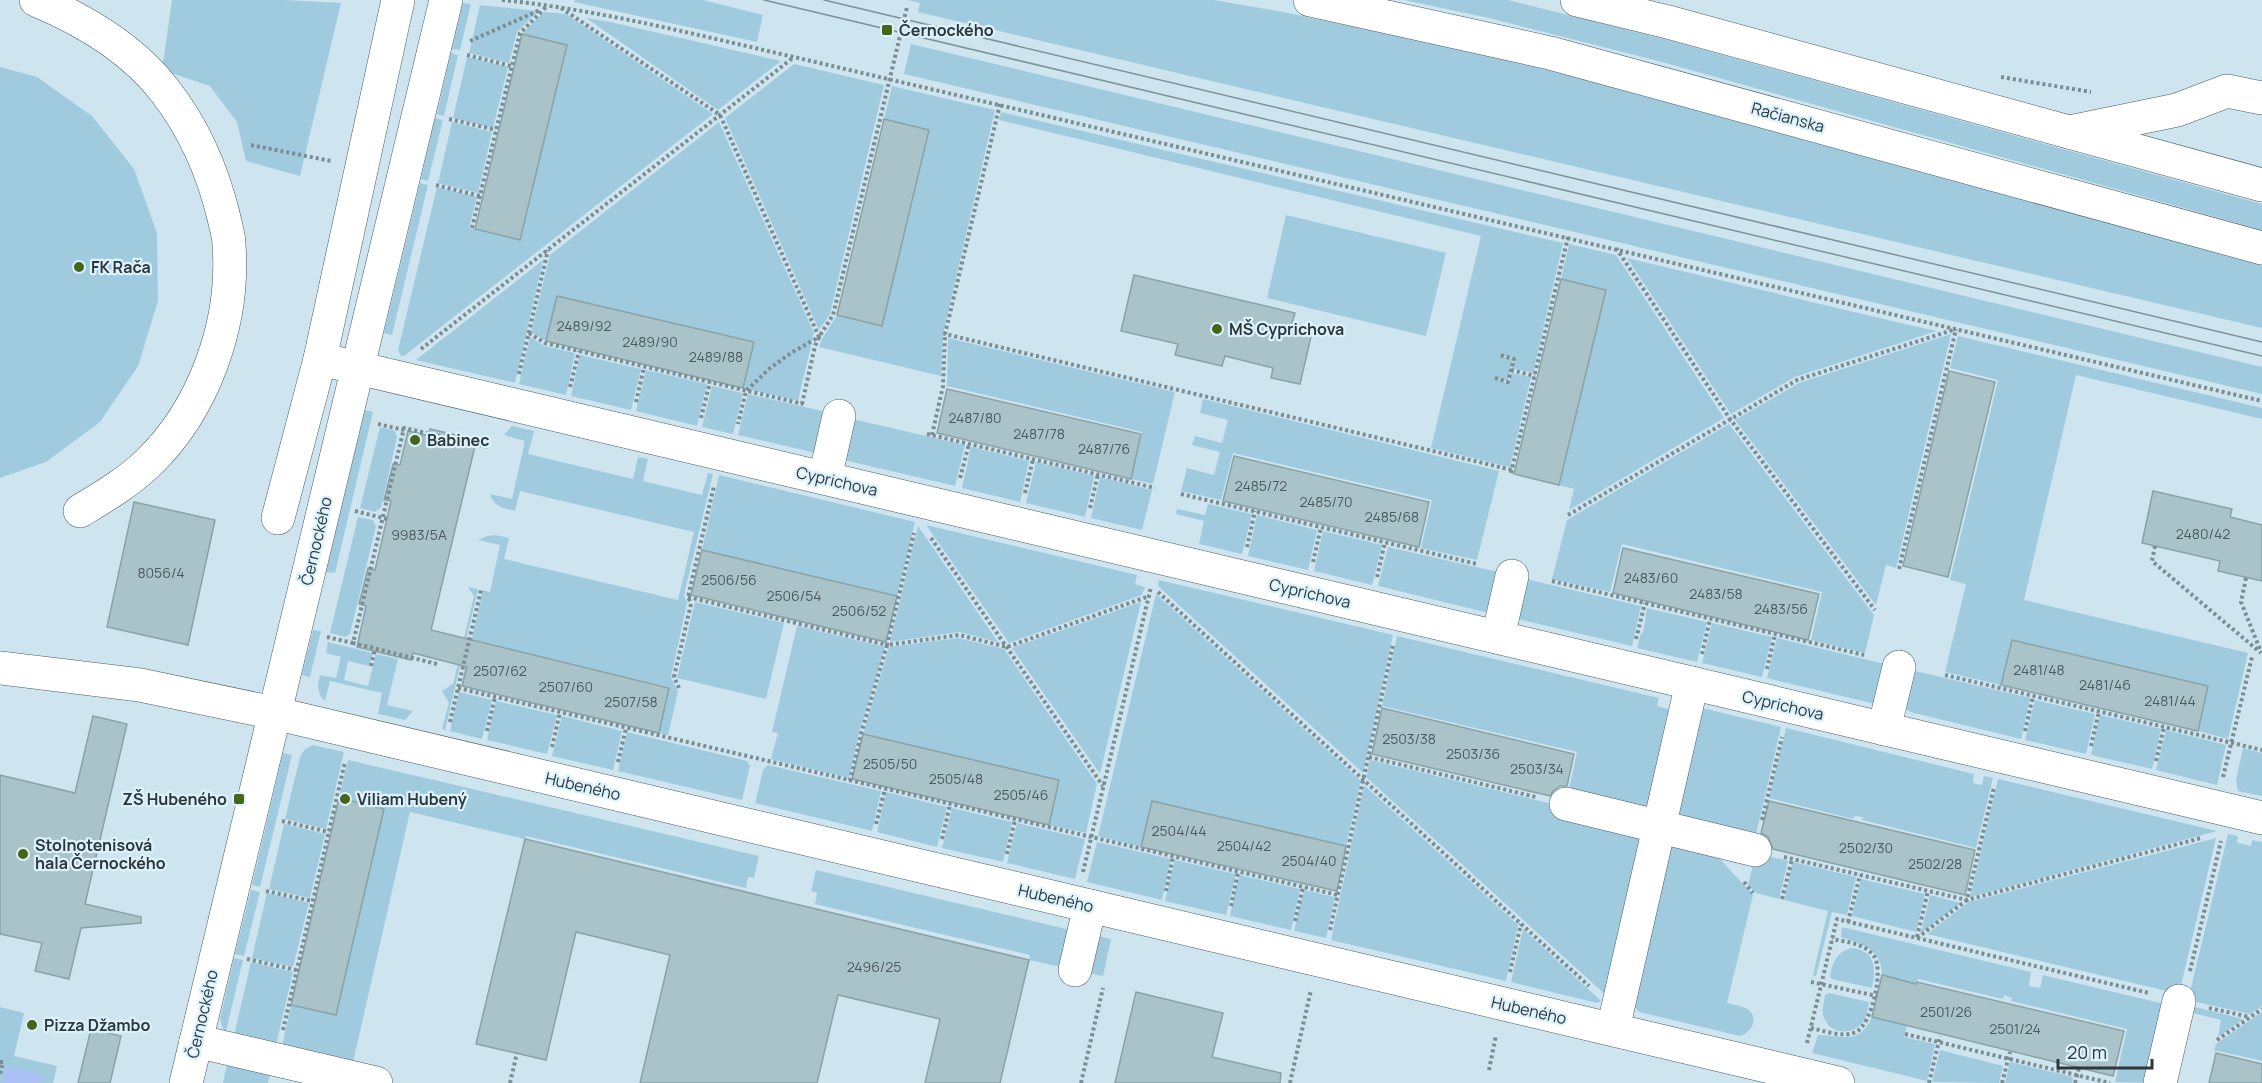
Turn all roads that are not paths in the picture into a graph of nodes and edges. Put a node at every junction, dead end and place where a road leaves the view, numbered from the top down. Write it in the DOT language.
graph roads {
  1 [pos="36,0"];
  2 [pos="398,0"];
  3 [pos="446,0"];
  4 [pos="1310,0"];
  5 [pos="1577,0"];
  6 [pos="2262,98"];
  7 [pos="2070,132"];
  8 [pos="2262,184"];
  9 [pos="2262,248"];
  10 [pos="320,359"];
  11 [pos="357,368"];
  12 [pos="839,416"];
  13 [pos="825,478"];
  14 [pos="80,511"];
  15 [pos="278,518"];
  16 [pos="1512,576"];
  17 [pos="1498,638"];
  18 [pos="1899,667"];
  19 [pos="0,668"];
  20 [pos="1696,670"];
  21 [pos="274,713"];
  22 [pos="1884,729"];
  23 [pos="1566,804"];
  24 [pos="2262,818"];
  25 [pos="1659,827"];
  26 [pos="1755,850"];
  27 [pos="1085,893"];
  28 [pos="1090,975"];
  29 [pos="2181,1001"];
  30 [pos="1615,1020"];
  31 [pos="196,1041"];
  32 [pos="186,1083"];
  33 [pos="376,1083"];
  34 [pos="1838,1083"];
  35 [pos="2160,1083"];
  1 -- 14 [label="street"];
  2 -- 10 [label="street"];
  3 -- 11 [label="street, Černockého"];
  4 -- 9 [label="street, Račianska"];
  5 -- 7 [label="street"];
  6 -- 7 [label="street"];
  7 -- 8 [label="street"];
  10 -- 11 [label="street, Cyprichova"];
  10 -- 15 [label="street"];
  11 -- 13 [label="street, Cyprichova"];
  11 -- 21 [label="street, Černockého"];
  12 -- 13 [label="street"];
  13 -- 17 [label="street, Cyprichova"];
  16 -- 17 [label="street"];
  17 -- 20 [label="street, Cyprichova"];
  18 -- 22 [label="street"];
  19 -- 21 [label="street, Hubeného"];
  20 -- 22 [label="street, Cyprichova"];
  20 -- 25 [label="street"];
  21 -- 27 [label="street, Hubeného"];
  21 -- 31 [label="street, Černockého"];
  22 -- 24 [label="street, Cyprichova"];
  23 -- 25 [label="street"];
  25 -- 26 [label="street"];
  25 -- 30 [label="street"];
  27 -- 28 [label="street"];
  27 -- 30 [label="street, Hubeného"];
  29 -- 35 [label="street"];
  30 -- 34 [label="street, Hubeného"];
  31 -- 32 [label="street, Černockého"];
  31 -- 33 [label="street"];
}
